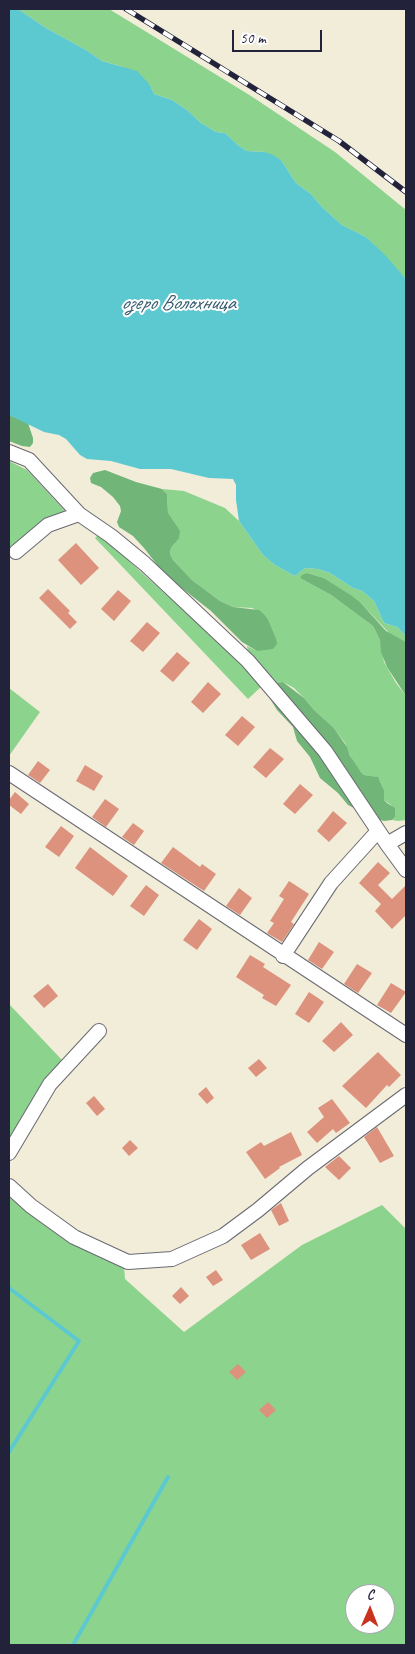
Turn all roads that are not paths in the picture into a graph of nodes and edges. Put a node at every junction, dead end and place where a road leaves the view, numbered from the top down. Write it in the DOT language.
graph roads {
  1 [pos="9,452"];
  2 [pos="79,514"];
  3 [pos="16,552"];
  4 [pos="9,773"];
  5 [pos="378,832"];
  6 [pos="406,833"];
  7 [pos="387,844"];
  8 [pos="406,870"];
  9 [pos="283,956"];
  10 [pos="99,1031"];
  11 [pos="406,1035"];
  12 [pos="406,1095"];
  13 [pos="9,1152"];
  14 [pos="9,1186"];
  1 -- 2 [label="street"];
  2 -- 3 [label="street"];
  2 -- 5 [label="street"];
  4 -- 9 [label="street"];
  5 -- 7 [label="street"];
  5 -- 9 [label="street"];
  6 -- 7 [label="street"];
  7 -- 8 [label="street"];
  9 -- 11 [label="street"];
  10 -- 13 [label="street"];
  12 -- 14 [label="street"];
}
